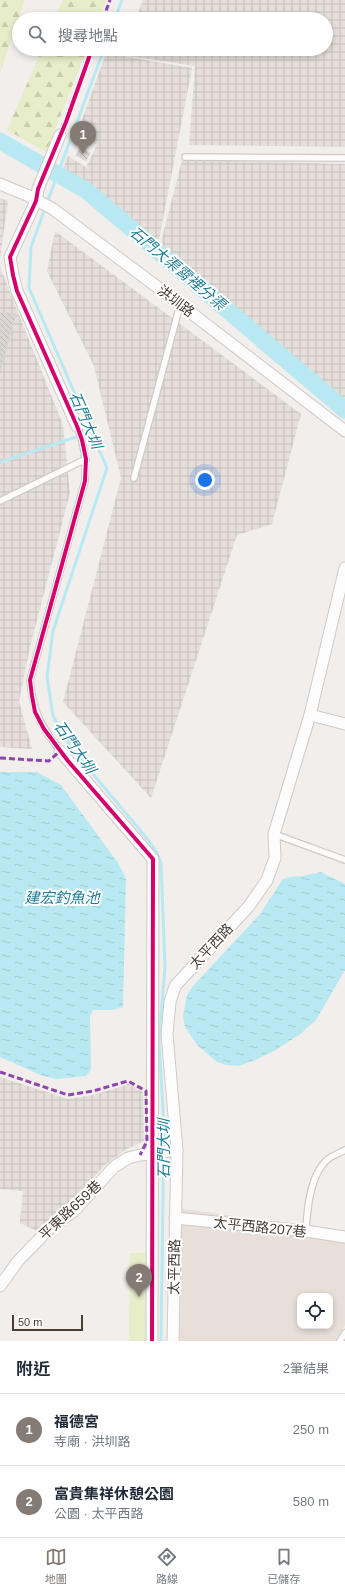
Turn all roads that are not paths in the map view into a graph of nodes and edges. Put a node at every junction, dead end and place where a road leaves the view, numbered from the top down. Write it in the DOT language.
graph roads {
  1 [pos="60,135"];
  2 [pos="185,157"];
  3 [pos="345,158"];
  4 [pos="0,184"];
  5 [pos="39,202"];
  6 [pos="180,305"];
  7 [pos="78,426"];
  8 [pos="345,431"];
  9 [pos="86,459"];
  10 [pos="134,478"];
  11 [pos="0,501"];
  12 [pos="345,568"];
  13 [pos="342,598"];
  14 [pos="310,715"];
  15 [pos="345,724"];
  16 [pos="60,751"];
  17 [pos="274,834"];
  18 [pos="345,860"];
  19 [pos="173,1150"];
  20 [pos="345,1150"];
  21 [pos="155,1152"];
  22 [pos="175,1218"];
  23 [pos="306,1231"];
  24 [pos="345,1237"];
  25 [pos="0,1286"];
  26 [pos="345,1333"];
  27 [pos="152,1341"];
  28 [pos="173,1341"];
  29 [pos="340,1341"];
  1 -- 5 [label="street"];
  2 -- 3 [label="lane"];
  4 -- 5 [label="street, 洪圳路"];
  5 -- 6 [label="street, 洪圳路"];
  5 -- 7 [label="street"];
  6 -- 8 [label="street, 洪圳路"];
  6 -- 10 [label="lane"];
  7 -- 9 [label="lane"];
  9 -- 11 [label="lane"];
  9 -- 16 [label="lane"];
  12 -- 13 [label="street, 太平西路"];
  13 -- 14 [label="street, 太平西路"];
  14 -- 15 [label="street"];
  14 -- 17 [label="street, 太平西路"];
  16 -- 21 [label="street"];
  17 -- 18 [label="lane"];
  17 -- 19 [label="street, 太平西路"];
  19 -- 21 [label="street, 平東路659巷"];
  19 -- 22 [label="street, 太平西路"];
  20 -- 23 [label="lane"];
  21 -- 25 [label="street, 平東路659巷"];
  21 -- 27 [label="street"];
  22 -- 23 [label="street, 太平西路207巷"];
  22 -- 28 [label="street, 太平西路"];
  23 -- 24 [label="street, 太平西路207巷"];
  26 -- 29 [label="lane"];
}
